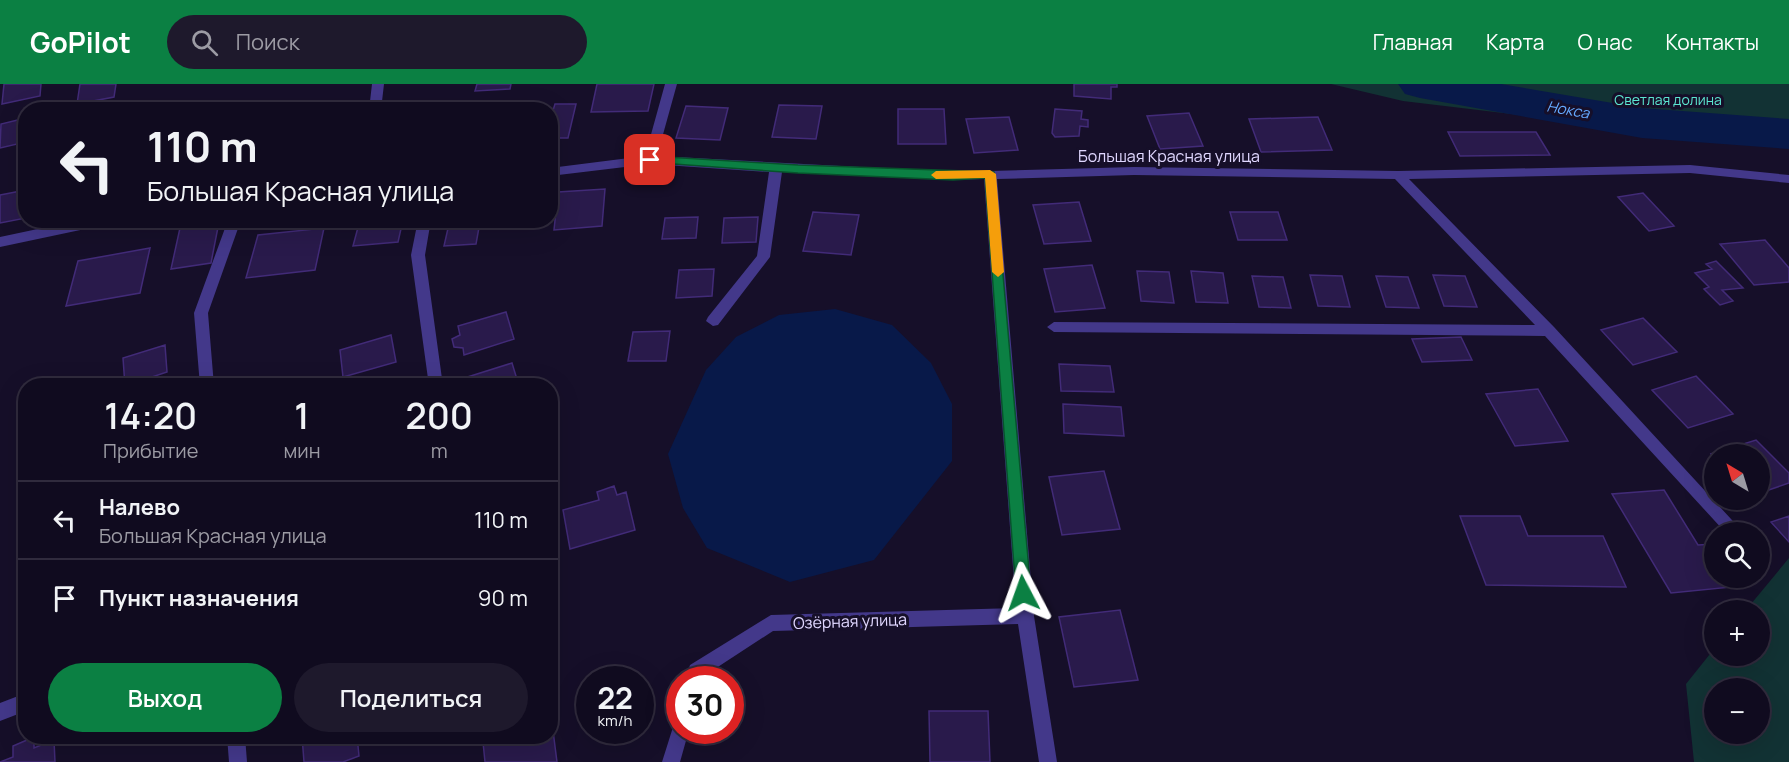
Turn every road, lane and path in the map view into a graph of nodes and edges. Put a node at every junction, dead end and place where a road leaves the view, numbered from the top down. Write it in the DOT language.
graph roads {
  1 [pos="378,84"];
  2 [pos="671,84"];
  3 [pos="376,102"];
  4 [pos="650,160"];
  5 [pos="776,168"];
  6 [pos="558,171"];
  7 [pos="990,174"];
  8 [pos="1398,175"];
  9 [pos="1789,179"];
  10 [pos="66,228"];
  11 [pos="232,228"];
  12 [pos="423,228"];
  13 [pos="0,242"];
  14 [pos="713,321"];
  15 [pos="1054,327"];
  16 [pos="1549,331"];
  17 [pos="206,378"];
  18 [pos="435,378"];
  19 [pos="1726,522"];
  20 [pos="1025,616"];
  21 [pos="705,666"];
  22 [pos="18,705"];
  23 [pos="0,712"];
  24 [pos="237,744"];
  25 [pos="676,744"];
  26 [pos="238,762"];
  27 [pos="671,762"];
  28 [pos="1048,762"];
  1 -- 3 [label="street"];
  2 -- 4 [label="street"];
  4 -- 5 [label="street, Большая Красная улица"];
  4 -- 6 [label="street, Большая Красная улица"];
  5 -- 7 [label="street, Большая Красная улица"];
  5 -- 14 [label="street"];
  7 -- 8 [label="street, Большая Красная улица"];
  7 -- 20 [label="street"];
  8 -- 9 [label="street, Большая Красная улица"];
  8 -- 16 [label="street"];
  10 -- 13 [label="street"];
  11 -- 17 [label="street"];
  12 -- 18 [label="street"];
  15 -- 16 [label="street"];
  16 -- 19 [label="street"];
  20 -- 21 [label="street, Озёрная улица"];
  20 -- 28 [label="street"];
  22 -- 23 [label="street"];
  24 -- 26 [label="street"];
  25 -- 27 [label="street"];
}
